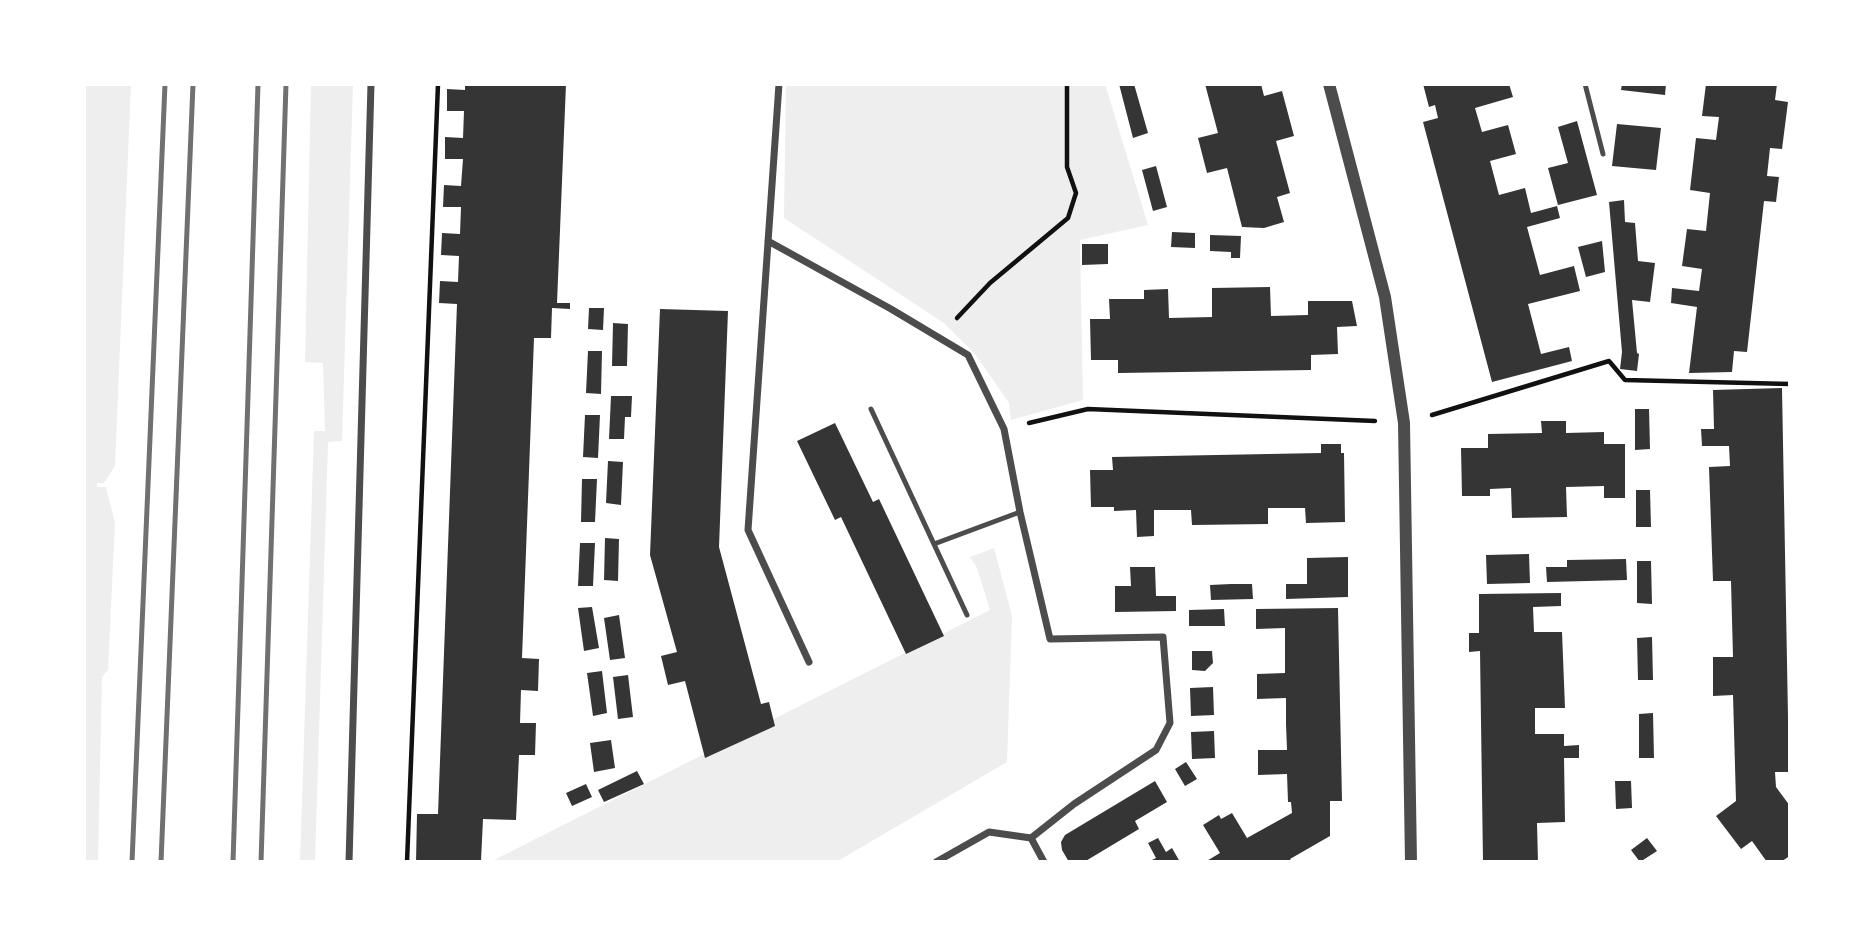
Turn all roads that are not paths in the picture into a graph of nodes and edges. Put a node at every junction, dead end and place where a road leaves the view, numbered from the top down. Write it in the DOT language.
graph roads {
  1 [pos="371,84"];
  2 [pos="779,84"];
  3 [pos="1329,84"];
  4 [pos="1585,84"];
  5 [pos="1603,154"];
  6 [pos="768,241"];
  7 [pos="871,409"];
  8 [pos="1020,512"];
  9 [pos="934,544"];
  10 [pos="967,615"];
  11 [pos="809,662"];
  12 [pos="1031,838"];
  13 [pos="349,862"];
  14 [pos="936,862"];
  15 [pos="1044,862"];
  16 [pos="1411,862"];
  1 -- 13 [label="street"];
  2 -- 6 [label="street"];
  3 -- 16 [label="street"];
  4 -- 5 [label="lane"];
  6 -- 8 [label="street"];
  6 -- 11 [label="street"];
  7 -- 9 [label="lane"];
  8 -- 9 [label="lane"];
  8 -- 12 [label="street"];
  9 -- 10 [label="lane"];
  12 -- 14 [label="street"];
  12 -- 15 [label="street"];
}
